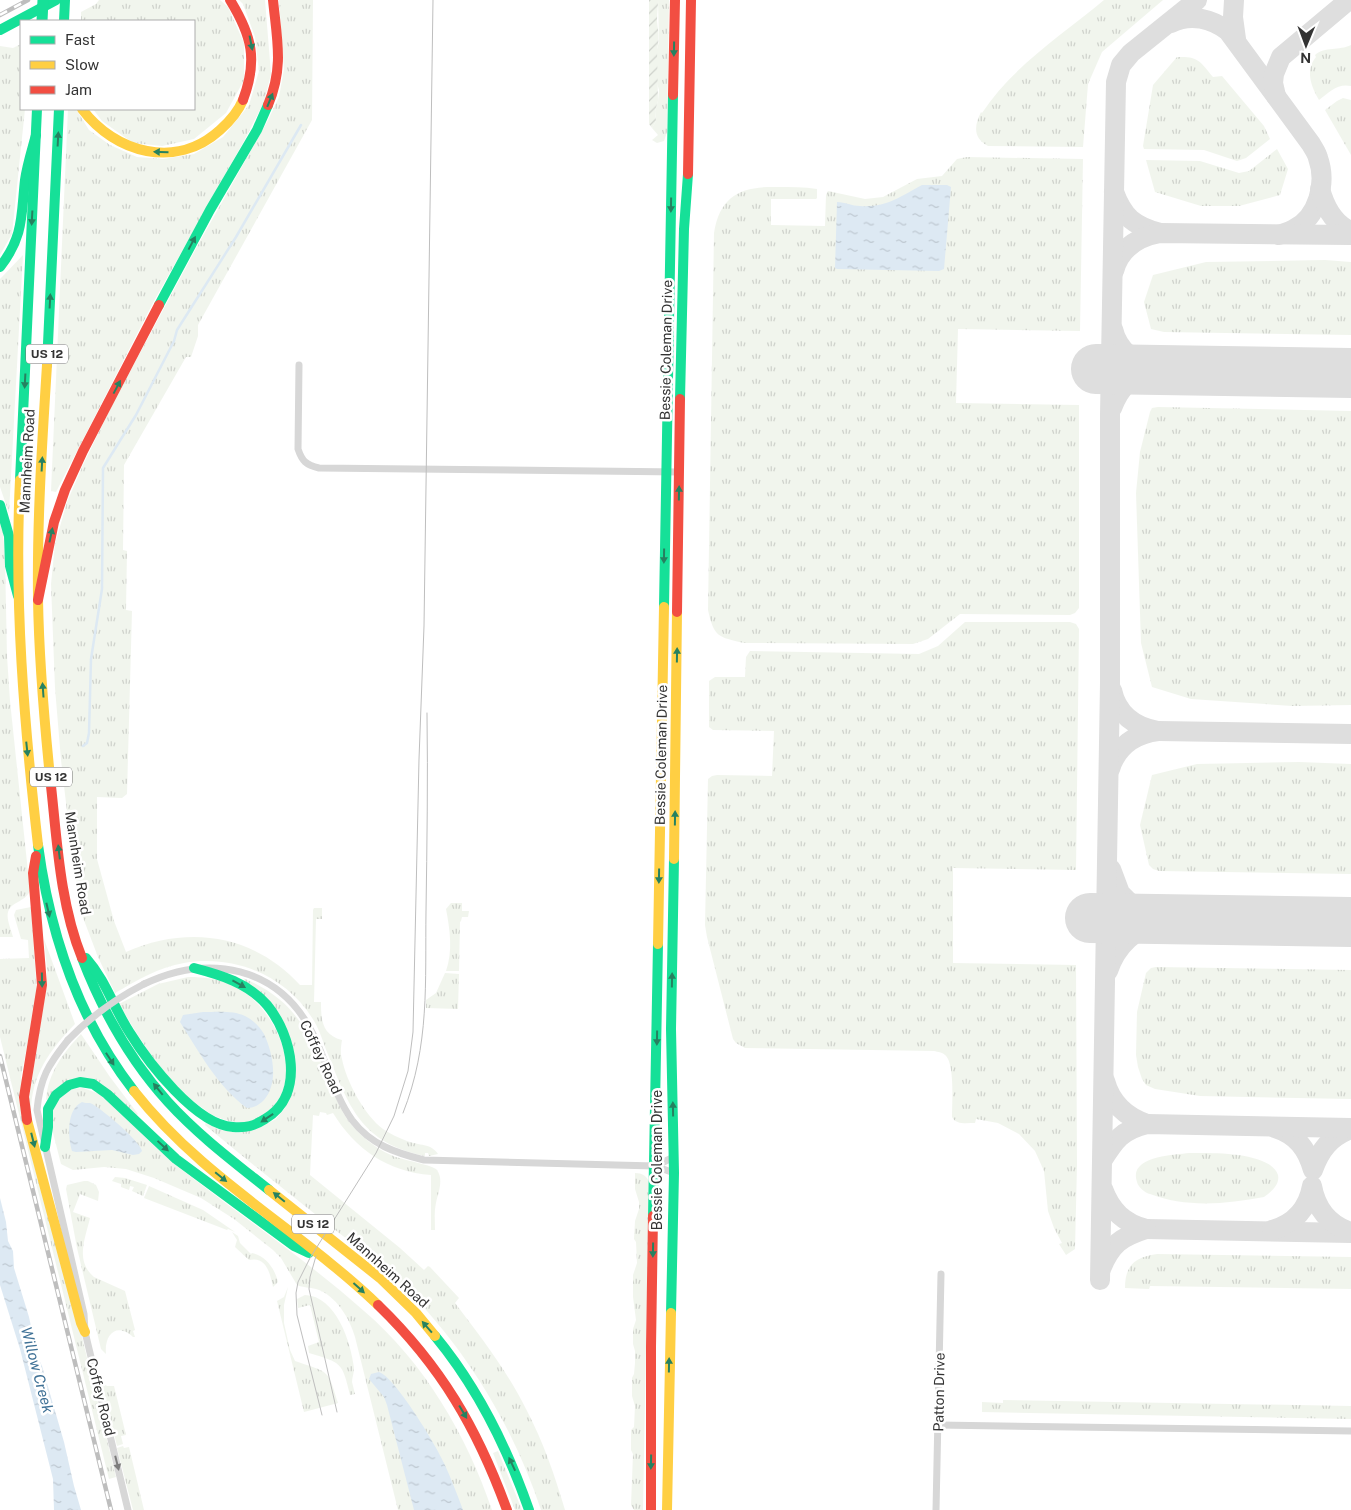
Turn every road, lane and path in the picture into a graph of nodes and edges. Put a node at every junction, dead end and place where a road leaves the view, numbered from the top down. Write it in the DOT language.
graph roads {
  1 [pos="43,0"];
  2 [pos="56,0"];
  3 [pos="65,0"];
  4 [pos="230,0"];
  5 [pos="273,0"];
  6 [pos="675,0"];
  7 [pos="691,0"];
  8 [pos="42,20"];
  9 [pos="64,20"];
  10 [pos="0,30"];
  11 [pos="37,110"];
  12 [pos="60,110"];
  13 [pos="83,110"];
  14 [pos="36,135"];
  15 [pos="0,267"];
  16 [pos="299,365"];
  17 [pos="666,472"];
  18 [pos="680,472"];
  19 [pos="0,505"];
  20 [pos="18,596"];
  21 [pos="38,600"];
  22 [pos="38,844"];
  23 [pos="80,951"];
  24 [pos="194,968"];
  25 [pos="45,1147"];
  26 [pos="674,1157"];
  27 [pos="655,1166"];
  28 [pos="674,1173"];
  29 [pos="322,1258"];
  30 [pos="941,1274"];
  31 [pos="85,1332"];
  32 [pos="938,1425"];
  33 [pos="1351,1431"];
  34 [pos="128,1510"];
  35 [pos="507,1510"];
  36 [pos="529,1510"];
  37 [pos="651,1510"];
  38 [pos="667,1510"];
  39 [pos="936,1510"];
  1 -- 8 [label="main road, bridge"];
  2 -- 10 [label="main road"];
  3 -- 9 [label="main road"];
  4 -- 13 [label="main road, one-way"];
  21 -- 5 [label="main road, one-way"];
  6 -- 17 [label="main road, Bessie Coleman Drive, one-way"];
  7 -- 18 [label="main road, Bessie Coleman Drive"];
  11 -- 14 [label="main road, Mannheim Road / US 12"];
  21 -- 12 [label="main road, Mannheim Road / US 12, one-way"];
  14 -- 15 [label="main road"];
  14 -- 20 [label="main road, Mannheim Road / US 12, one-way"];
  16 -- 17 [label="street"];
  17 -- 18 [label="street"];
  17 -- 27 [label="main road, Bessie Coleman Drive, one-way"];
  26 -- 18 [label="main road, Bessie Coleman Drive, one-way"];
  19 -- 20 [label="main road"];
  20 -- 22 [label="main road, Mannheim Road / US 12, one-way"];
  23 -- 21 [label="main road, Mannheim Road / US 12, one-way"];
  22 -- 29 [label="main road, Mannheim Road / US 12, one-way"];
  22 -- 31 [label="main road, one-way"];
  24 -- 23 [label="main road, one-way"];
  36 -- 23 [label="main road, Mannheim Road / US 12, one-way"];
  24 -- 25 [label="street, Coffey Road, bridge"];
  24 -- 27 [label="street, Coffey Road"];
  25 -- 29 [label="main road, one-way"];
  25 -- 31 [label="street, Coffey Road"];
  26 -- 27 [label="street, Coffey Road"];
  26 -- 28 [label="main road, Bessie Coleman Drive"];
  27 -- 28 [label="street, Coffey Road"];
  27 -- 37 [label="main road, Bessie Coleman Drive, one-way"];
  38 -- 28 [label="main road, Bessie Coleman Drive, one-way"];
  29 -- 35 [label="main road, Mannheim Road / US 12, one-way"];
  30 -- 32 [label="street, Patton Drive"];
  31 -- 34 [label="street, Coffey Road, one-way"];
  32 -- 33 [label="street"];
  32 -- 39 [label="street, Patton Drive"];
}
